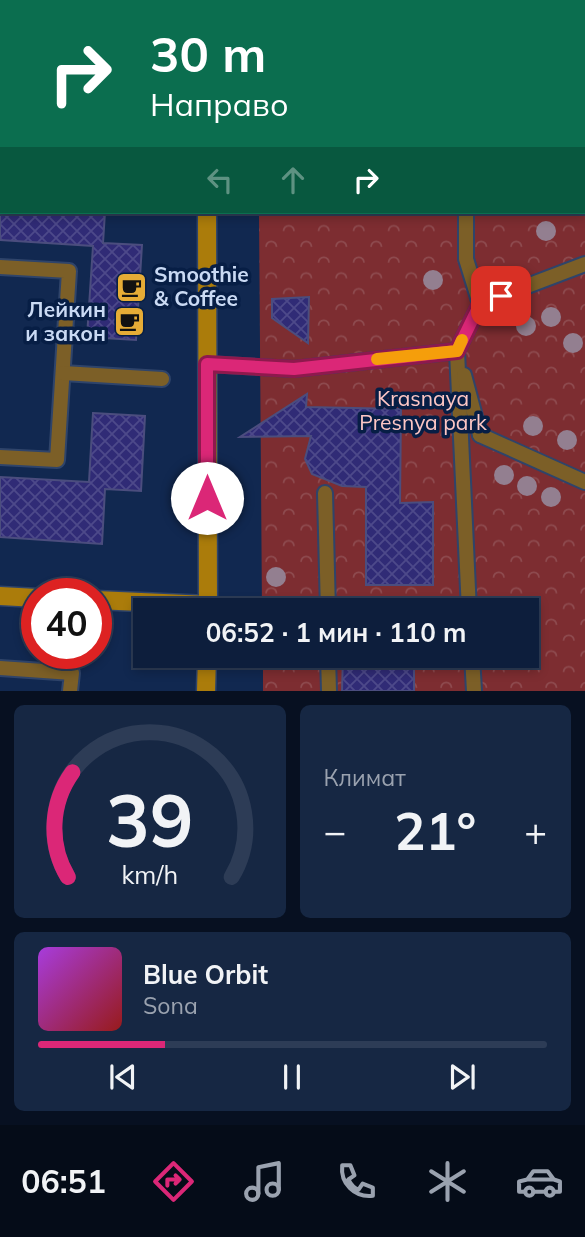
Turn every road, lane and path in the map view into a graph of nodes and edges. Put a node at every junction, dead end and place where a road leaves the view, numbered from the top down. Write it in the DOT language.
graph roads {
  1 [pos="207,214"];
  2 [pos="466,214"];
  3 [pos="585,264"];
  4 [pos="0,267"];
  5 [pos="480,304"];
  6 [pos="457,351"];
  7 [pos="207,364"];
  8 [pos="63,373"];
  9 [pos="162,379"];
  10 [pos="480,435"];
  11 [pos="461,445"];
  12 [pos="0,457"];
  13 [pos="585,482"];
  14 [pos="325,492"];
  15 [pos="0,596"];
  16 [pos="21,597"];
  17 [pos="208,598"];
  18 [pos="328,598"];
  19 [pos="468,598"];
  20 [pos="112,601"];
  21 [pos="133,603"];
  22 [pos="0,668"];
  23 [pos="207,668"];
  24 [pos="328,668"];
  25 [pos="473,668"];
  26 [pos="70,691"];
  27 [pos="206,691"];
  28 [pos="329,691"];
  29 [pos="474,691"];
  1 -- 7 [label="street"];
  2 -- 5 [label="lane"];
  3 -- 5 [label="lane"];
  4 -- 8 [label="lane"];
  5 -- 6 [label="lane"];
  6 -- 7 [label="lane"];
  6 -- 10 [label="lane"];
  6 -- 11 [label="lane"];
  7 -- 17 [label="street"];
  8 -- 9 [label="lane"];
  8 -- 12 [label="lane"];
  10 -- 11 [label="lane"];
  10 -- 13 [label="lane"];
  11 -- 19 [label="lane"];
  14 -- 18 [label="lane"];
  15 -- 16 [label="street"];
  20 -- 21 [label="street"];
  22 -- 26 [label="lane"];
  23 -- 27 [label="street"];
  24 -- 28 [label="lane"];
  25 -- 29 [label="lane"];
}
